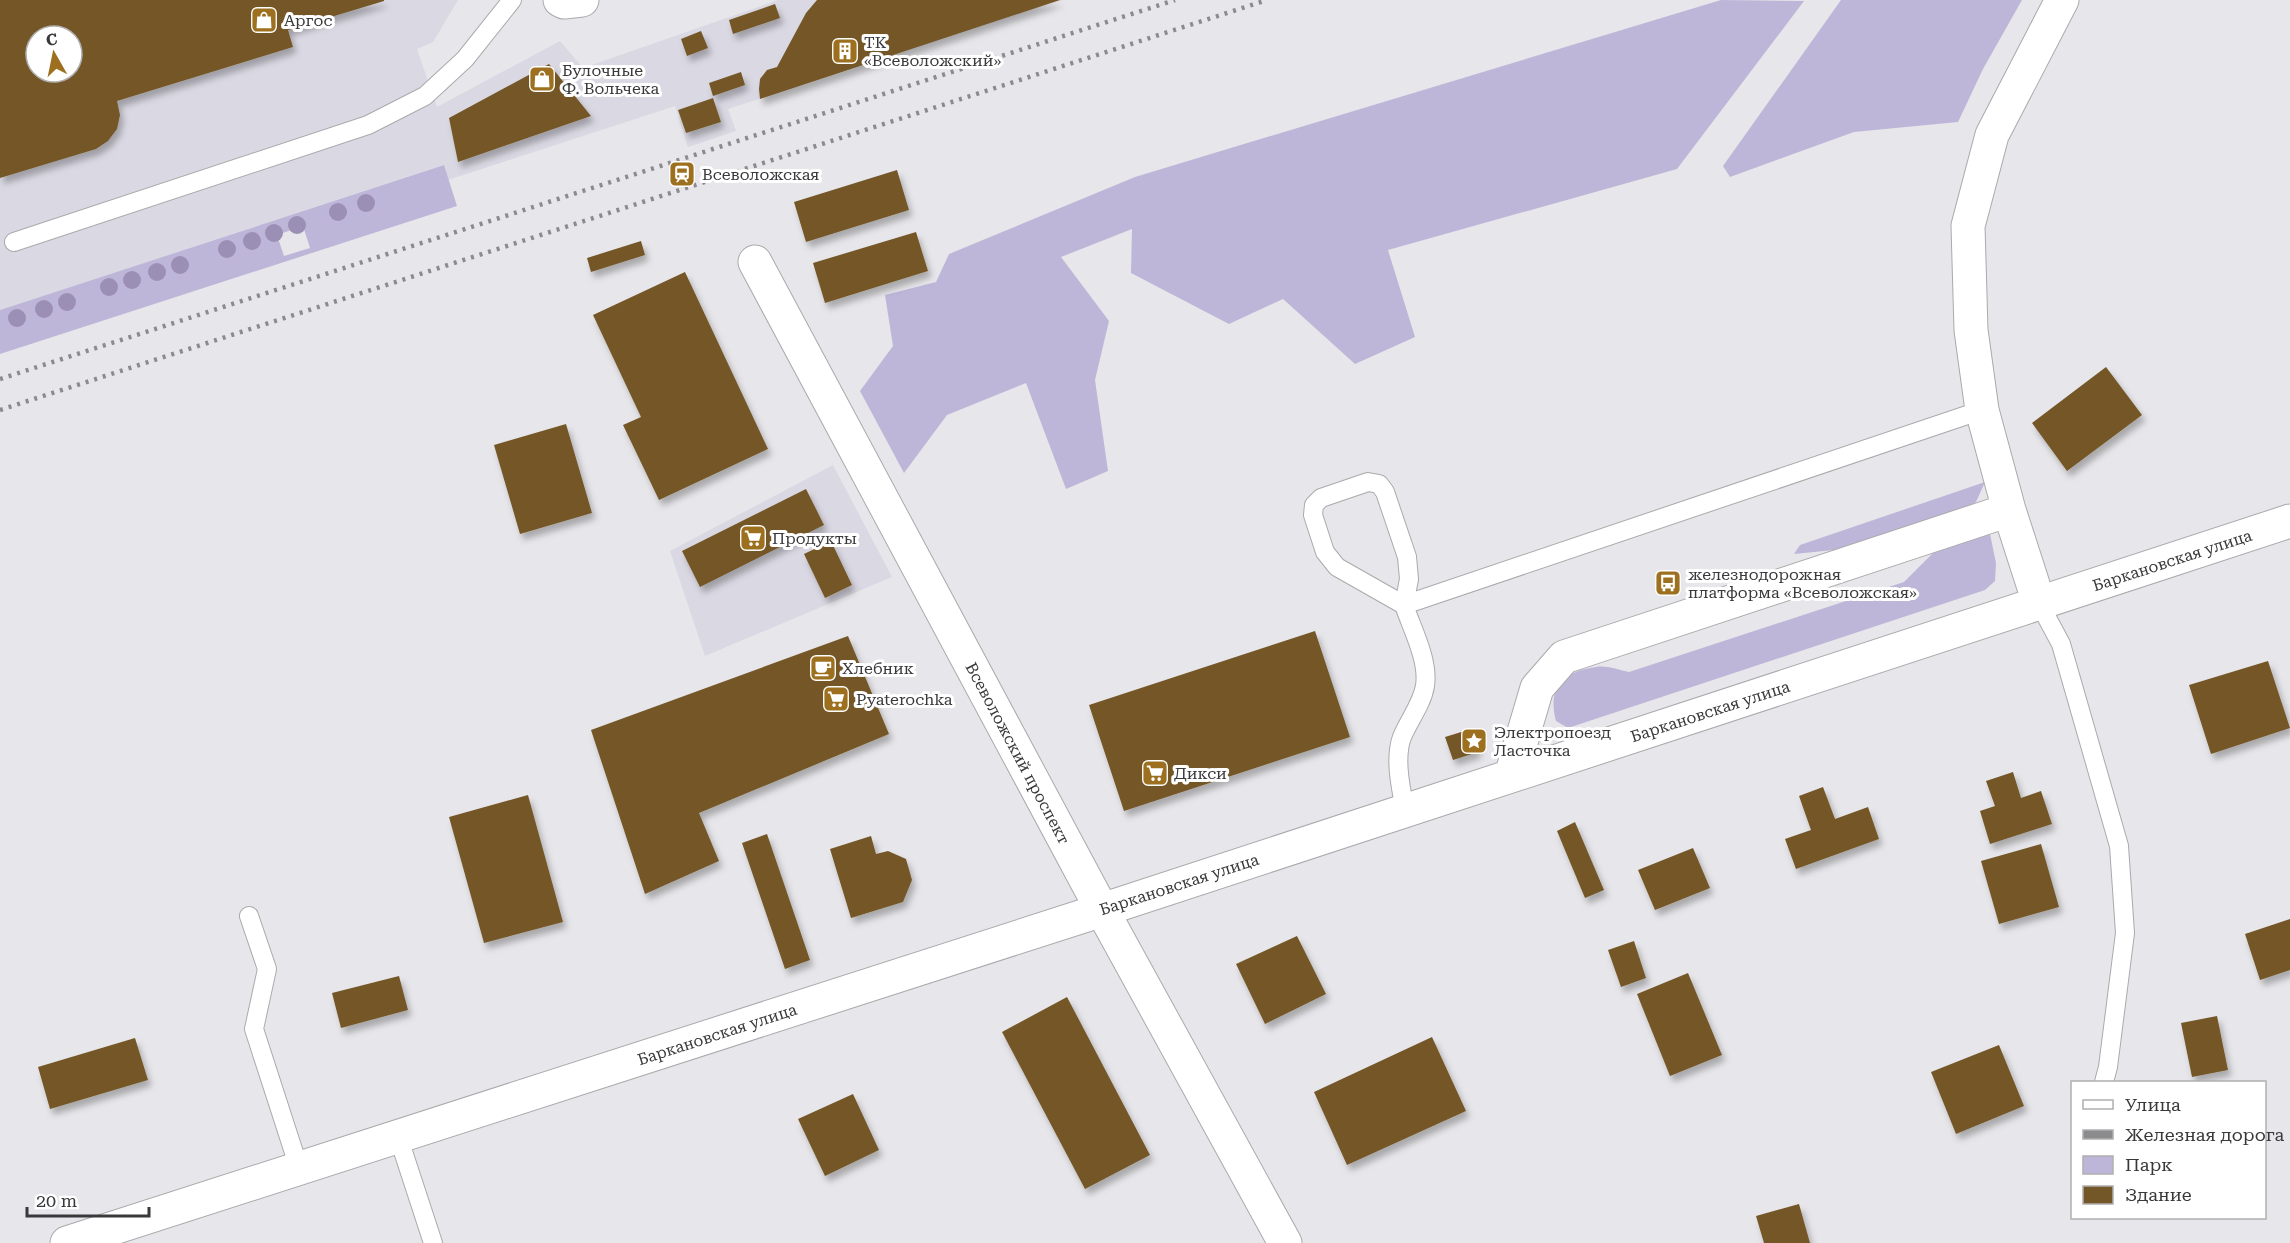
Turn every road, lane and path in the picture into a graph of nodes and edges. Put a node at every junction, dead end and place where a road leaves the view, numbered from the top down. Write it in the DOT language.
graph roads {
  1 [pos="512,0"];
  2 [pos="560,0"];
  3 [pos="582,0"];
  4 [pos="2062,0"];
  5 [pos="14,242"];
  6 [pos="755,262"];
  7 [pos="1982,410"];
  8 [pos="2009,510"];
  9 [pos="2290,521"];
  10 [pos="2039,603"];
  11 [pos="1404,605"];
  12 [pos="1510,776"];
  13 [pos="1405,810"];
  14 [pos="1102,910"];
  15 [pos="249,916"];
  16 [pos="2104,1081"];
  17 [pos="398,1136"];
  18 [pos="299,1168"];
  19 [pos="67,1243"];
  20 [pos="433,1243"];
  21 [pos="1285,1243"];
  1 -- 5 [label="lane"];
  2 -- 3 [label="street"];
  4 -- 7 [label="street"];
  6 -- 14 [label="street, Всеволожский проспект"];
  7 -- 8 [label="street"];
  7 -- 11 [label="lane"];
  8 -- 10 [label="street"];
  8 -- 12 [label="street"];
  9 -- 10 [label="street, Баркановская улица"];
  10 -- 12 [label="street, Баркановская улица"];
  10 -- 16 [label="lane"];
  11 -- 11 [label="lane"];
  11 -- 13 [label="lane"];
  12 -- 13 [label="street, Баркановская улица"];
  13 -- 14 [label="street, Баркановская улица"];
  14 -- 17 [label="street, Баркановская улица"];
  14 -- 21 [label="street, Всеволожский проспект"];
  15 -- 18 [label="lane"];
  17 -- 18 [label="street, Баркановская улица"];
  17 -- 20 [label="lane"];
  18 -- 19 [label="street, Баркановская улица"];
}
